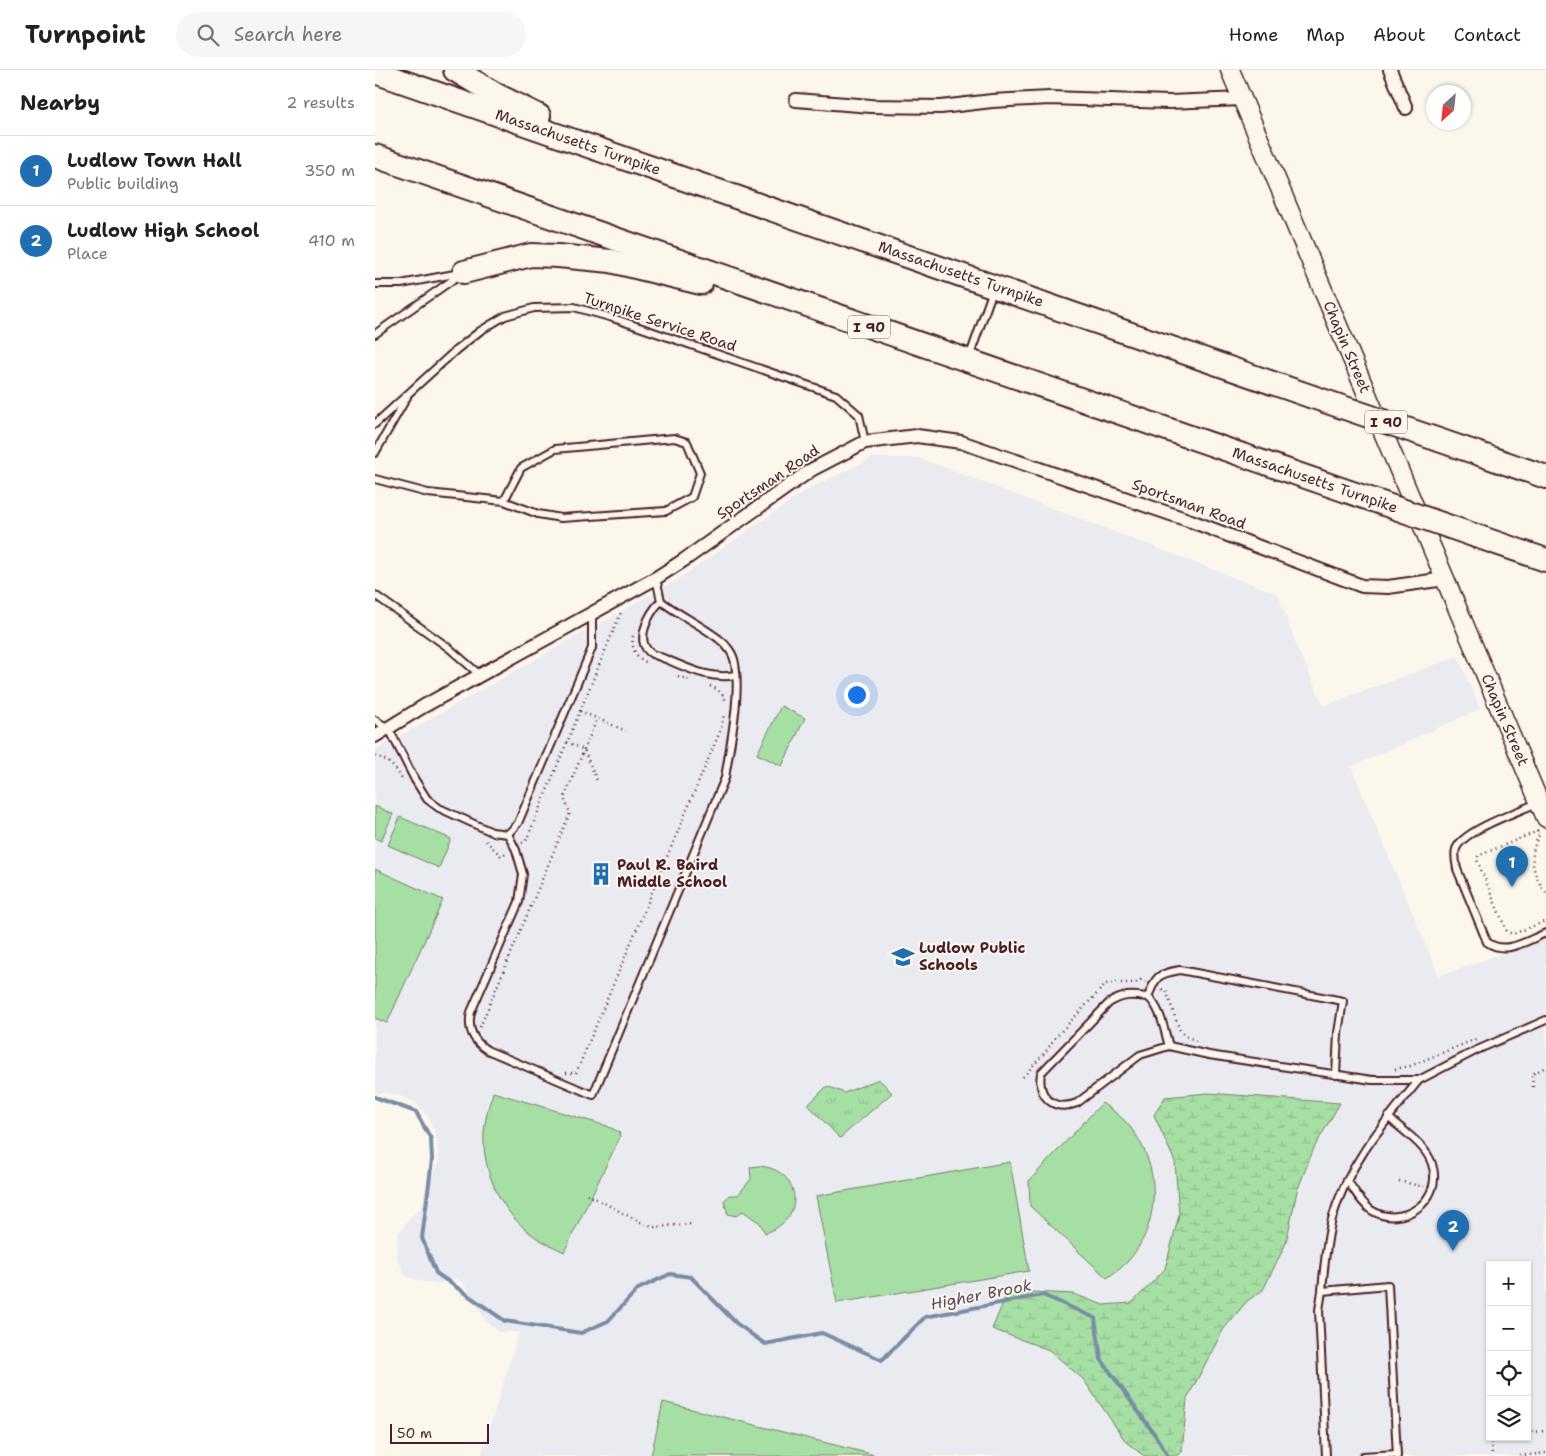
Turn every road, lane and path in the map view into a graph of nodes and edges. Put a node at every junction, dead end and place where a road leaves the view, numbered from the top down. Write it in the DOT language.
graph roads {
  1 [pos="455,70"];
  2 [pos="1230,70"];
  3 [pos="1390,70"];
  4 [pos="375,72"];
  5 [pos="1242,99"];
  6 [pos="796,100"];
  7 [pos="1406,108"];
  8 [pos="375,156"];
  9 [pos="678,176"];
  10 [pos="464,272"];
  11 [pos="375,284"];
  12 [pos="994,286"];
  13 [pos="375,334"];
  14 [pos="894,336"];
  15 [pos="968,361"];
  16 [pos="411,392"];
  17 [pos="375,424"];
  18 [pos="865,442"];
  19 [pos="375,453"];
  20 [pos="1546,477"];
  21 [pos="375,479"];
  22 [pos="504,501"];
  23 [pos="1546,560"];
  24 [pos="656,578"];
  25 [pos="1445,580"];
  26 [pos="375,595"];
  27 [pos="661,601"];
  28 [pos="623,609"];
  29 [pos="592,613"];
  30 [pos="634,629"];
  31 [pos="648,663"];
  32 [pos="672,673"];
  33 [pos="480,675"];
  34 [pos="736,676"];
  35 [pos="692,678"];
  36 [pos="709,686"];
  37 [pos="580,711"];
  38 [pos="597,718"];
  39 [pos="375,720"];
  40 [pos="389,729"];
  41 [pos="626,731"];
  42 [pos="375,736"];
  43 [pos="567,742"];
  44 [pos="584,750"];
  45 [pos="597,783"];
  46 [pos="1543,810"];
  47 [pos="508,834"];
  48 [pos="515,847"];
  49 [pos="501,856"];
  50 [pos="1546,893"];
  51 [pos="1546,921"];
  52 [pos="1546,933"];
  53 [pos="1153,985"];
  54 [pos="1148,998"];
  55 [pos="1546,1020"];
  56 [pos="482,1034"];
  57 [pos="1478,1038"];
  58 [pos="1201,1043"];
  59 [pos="1169,1046"];
  60 [pos="1546,1067"];
  61 [pos="1393,1070"];
  62 [pos="566,1073"];
  63 [pos="1336,1074"];
  64 [pos="1023,1077"];
  65 [pos="1419,1080"];
  66 [pos="1533,1087"];
  67 [pos="1388,1117"];
  68 [pos="1347,1180"];
  69 [pos="1399,1181"];
  70 [pos="1432,1189"];
  71 [pos="587,1194"];
  72 [pos="691,1224"];
  73 [pos="1322,1291"];
  74 [pos="1546,1431"];
  75 [pos="1531,1432"];
  76 [pos="1491,1441"];
  77 [pos="1546,1453"];
  78 [pos="1397,1455"];
  79 [pos="1326,1456"];
  80 [pos="1363,1456"];
  81 [pos="1492,1456"];
  82 [pos="1520,1456"];
  1 -- 9 [label="highway"];
  2 -- 5 [label="main road, Chapin Street"];
  3 -- 7 [label="street"];
  4 -- 9 [label="highway, Massachusetts Turnpike / I 90"];
  5 -- 6 [label="street"];
  5 -- 25 [label="main road, Chapin Street"];
  8 -- 14 [label="highway, Massachusetts Turnpike / I 90"];
  9 -- 12 [label="highway, Massachusetts Turnpike / I 90"];
  10 -- 11 [label="lane"];
  10 -- 13 [label="lane"];
  10 -- 14 [label="highway"];
  12 -- 15 [label="lane"];
  12 -- 20 [label="highway, Massachusetts Turnpike / I 90, bridge"];
  14 -- 15 [label="highway, Massachusetts Turnpike / I 90"];
  15 -- 23 [label="highway, Massachusetts Turnpike / I 90, bridge"];
  16 -- 17 [label="lane, Turnpike Service Road"];
  16 -- 18 [label="lane, Turnpike Service Road"];
  16 -- 19 [label="lane"];
  18 -- 24 [label="street, Sportsman Road"];
  18 -- 25 [label="street, Sportsman Road"];
  21 -- 22 [label="lane"];
  22 -- 22 [label="lane"];
  24 -- 27 [label="lane"];
  24 -- 29 [label="street, Sportsman Road"];
  25 -- 46 [label="main road, Chapin Street"];
  26 -- 33 [label="lane"];
  27 -- 34 [label="lane"];
  27 -- 34 [label="lane"];
  28 -- 37 [label="path"];
  29 -- 33 [label="street, Sportsman Road"];
  29 -- 47 [label="lane"];
  30 -- 31 [label="path"];
  32 -- 35 [label="path"];
  33 -- 40 [label="street, Sportsman Road"];
  34 -- 48 [label="lane"];
  36 -- 62 [label="path"];
  37 -- 38 [label="path"];
  37 -- 43 [label="path"];
  38 -- 41 [label="path"];
  38 -- 44 [label="path"];
  39 -- 40 [label="lane"];
  40 -- 42 [label="street, Sportsman Road"];
  40 -- 47 [label="lane"];
  43 -- 44 [label="path"];
  43 -- 48 [label="path"];
  44 -- 45 [label="path"];
  44 -- 56 [label="path"];
  46 -- 52 [label="lane"];
  47 -- 48 [label="lane"];
  48 -- 49 [label="path"];
  50 -- 51 [label="path"];
  53 -- 54 [label="lane"];
  53 -- 58 [label="path"];
  53 -- 63 [label="lane"];
  53 -- 64 [label="path"];
  54 -- 59 [label="lane"];
  54 -- 59 [label="lane"];
  55 -- 65 [label="lane"];
  57 -- 61 [label="path"];
  59 -- 63 [label="lane"];
  60 -- 66 [label="path"];
  63 -- 65 [label="lane"];
  65 -- 67 [label="lane"];
  67 -- 68 [label="lane"];
  67 -- 70 [label="lane"];
  68 -- 70 [label="lane"];
  68 -- 73 [label="lane"];
  69 -- 70 [label="path"];
  71 -- 72 [label="path"];
  73 -- 78 [label="lane"];
  73 -- 79 [label="lane"];
  74 -- 75 [label="path"];
  76 -- 81 [label="path"];
  77 -- 82 [label="path"];
  78 -- 80 [label="lane"];
}
